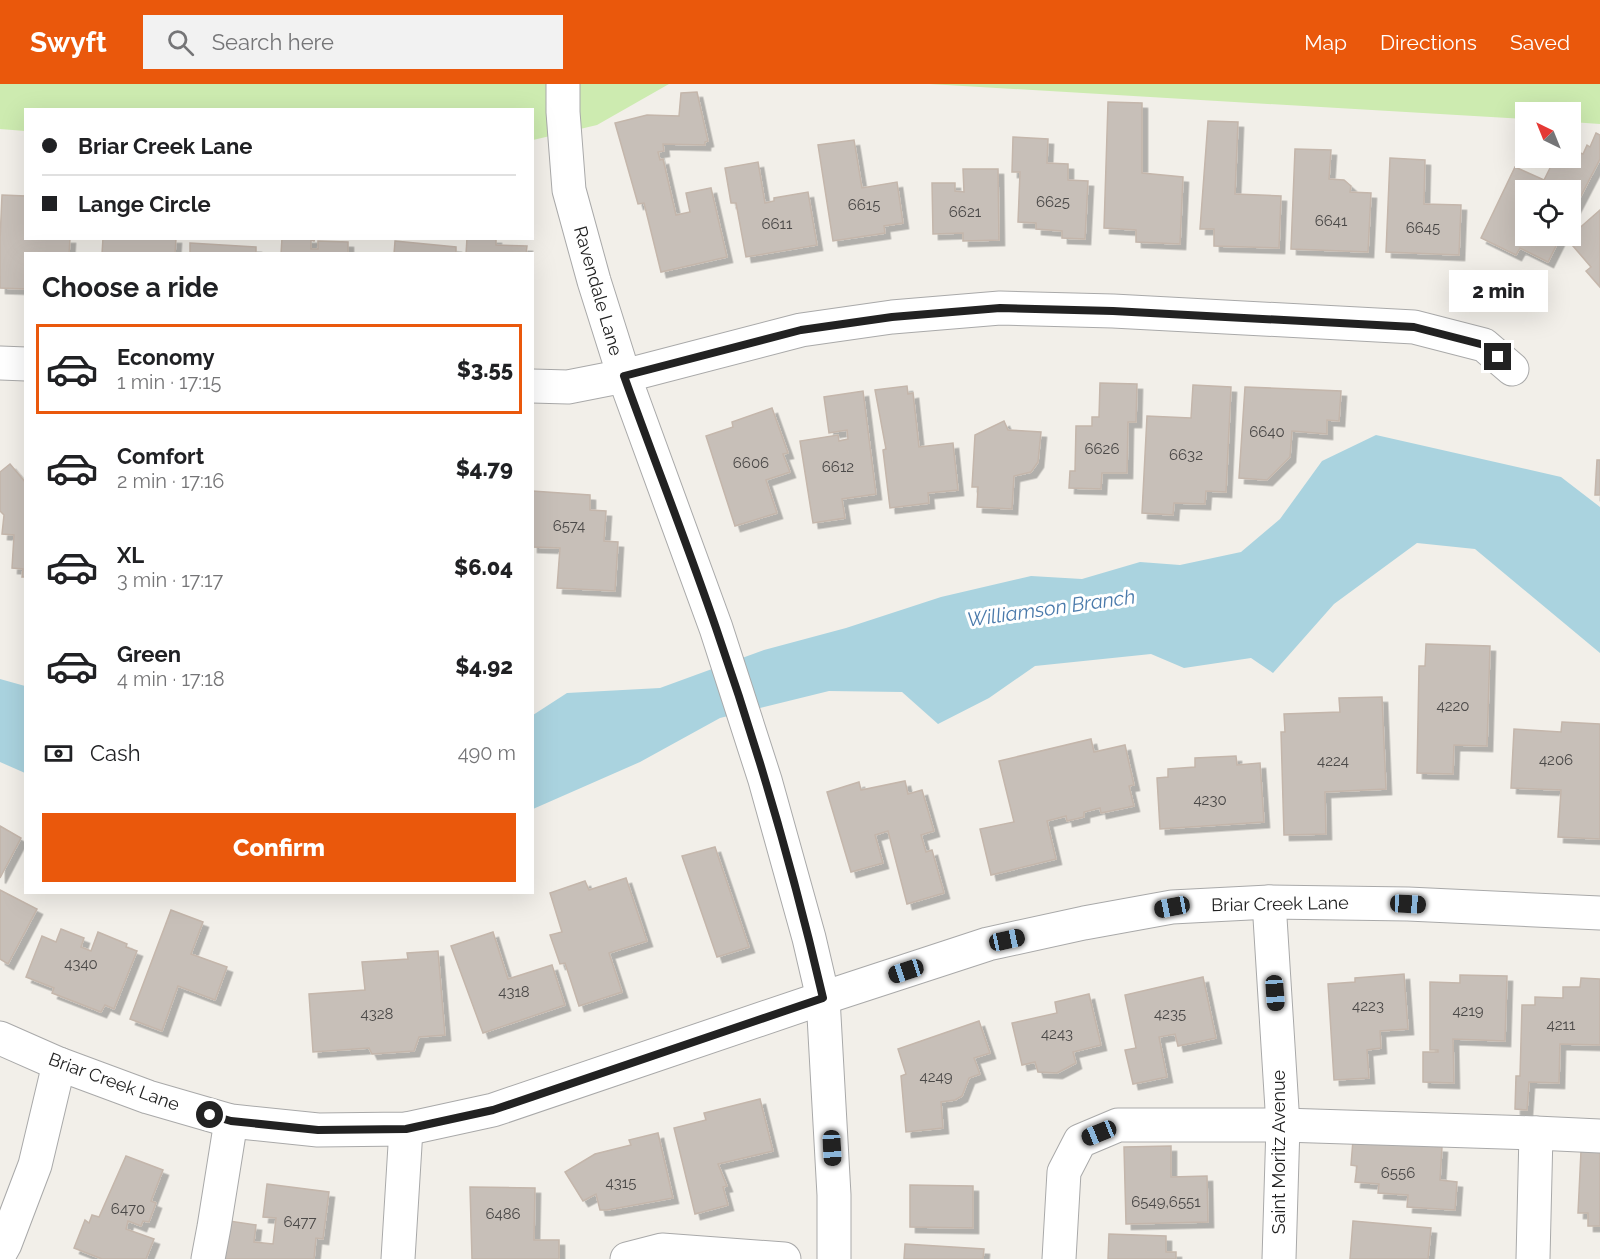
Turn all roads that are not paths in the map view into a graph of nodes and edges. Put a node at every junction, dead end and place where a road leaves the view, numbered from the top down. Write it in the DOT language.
graph roads {
  1 [pos="563,84"];
  2 [pos="0,363"];
  3 [pos="24,364"];
  4 [pos="1512,369"];
  5 [pos="624,376"];
  6 [pos="534,386"];
  7 [pos="1269,902"];
  8 [pos="1600,913"];
  9 [pos="823,998"];
  10 [pos="0,1038"];
  11 [pos="59,1064"];
  12 [pos="231,1121"];
  13 [pos="1283,1125"];
  14 [pos="406,1129"];
  15 [pos="1536,1133"];
  16 [pos="1600,1136"];
  17 [pos="0,1253"];
  18 [pos="208,1259"];
  19 [pos="398,1259"];
  20 [pos="627,1259"];
  21 [pos="784,1259"];
  22 [pos="834,1259"];
  23 [pos="1059,1259"];
  24 [pos="1279,1259"];
  25 [pos="1533,1259"];
  1 -- 5 [label="street, Ravendale Lane"];
  2 -- 3 [label="street"];
  4 -- 5 [label="street"];
  5 -- 6 [label="street"];
  5 -- 9 [label="street, Ravendale Lane"];
  7 -- 8 [label="street, Briar Creek Lane"];
  7 -- 9 [label="street, Briar Creek Lane"];
  7 -- 13 [label="street, Saint Moritz Avenue"];
  9 -- 14 [label="street, Briar Creek Lane"];
  9 -- 22 [label="street, Ravendale Lane"];
  10 -- 11 [label="street, Briar Creek Lane"];
  11 -- 12 [label="street, Briar Creek Lane"];
  11 -- 17 [label="street"];
  12 -- 14 [label="street, Briar Creek Lane"];
  12 -- 18 [label="street"];
  13 -- 15 [label="street"];
  13 -- 23 [label="street"];
  13 -- 24 [label="street, Saint Moritz Avenue"];
  14 -- 19 [label="street"];
  15 -- 16 [label="street"];
  15 -- 25 [label="street"];
  20 -- 21 [label="street"];
}
